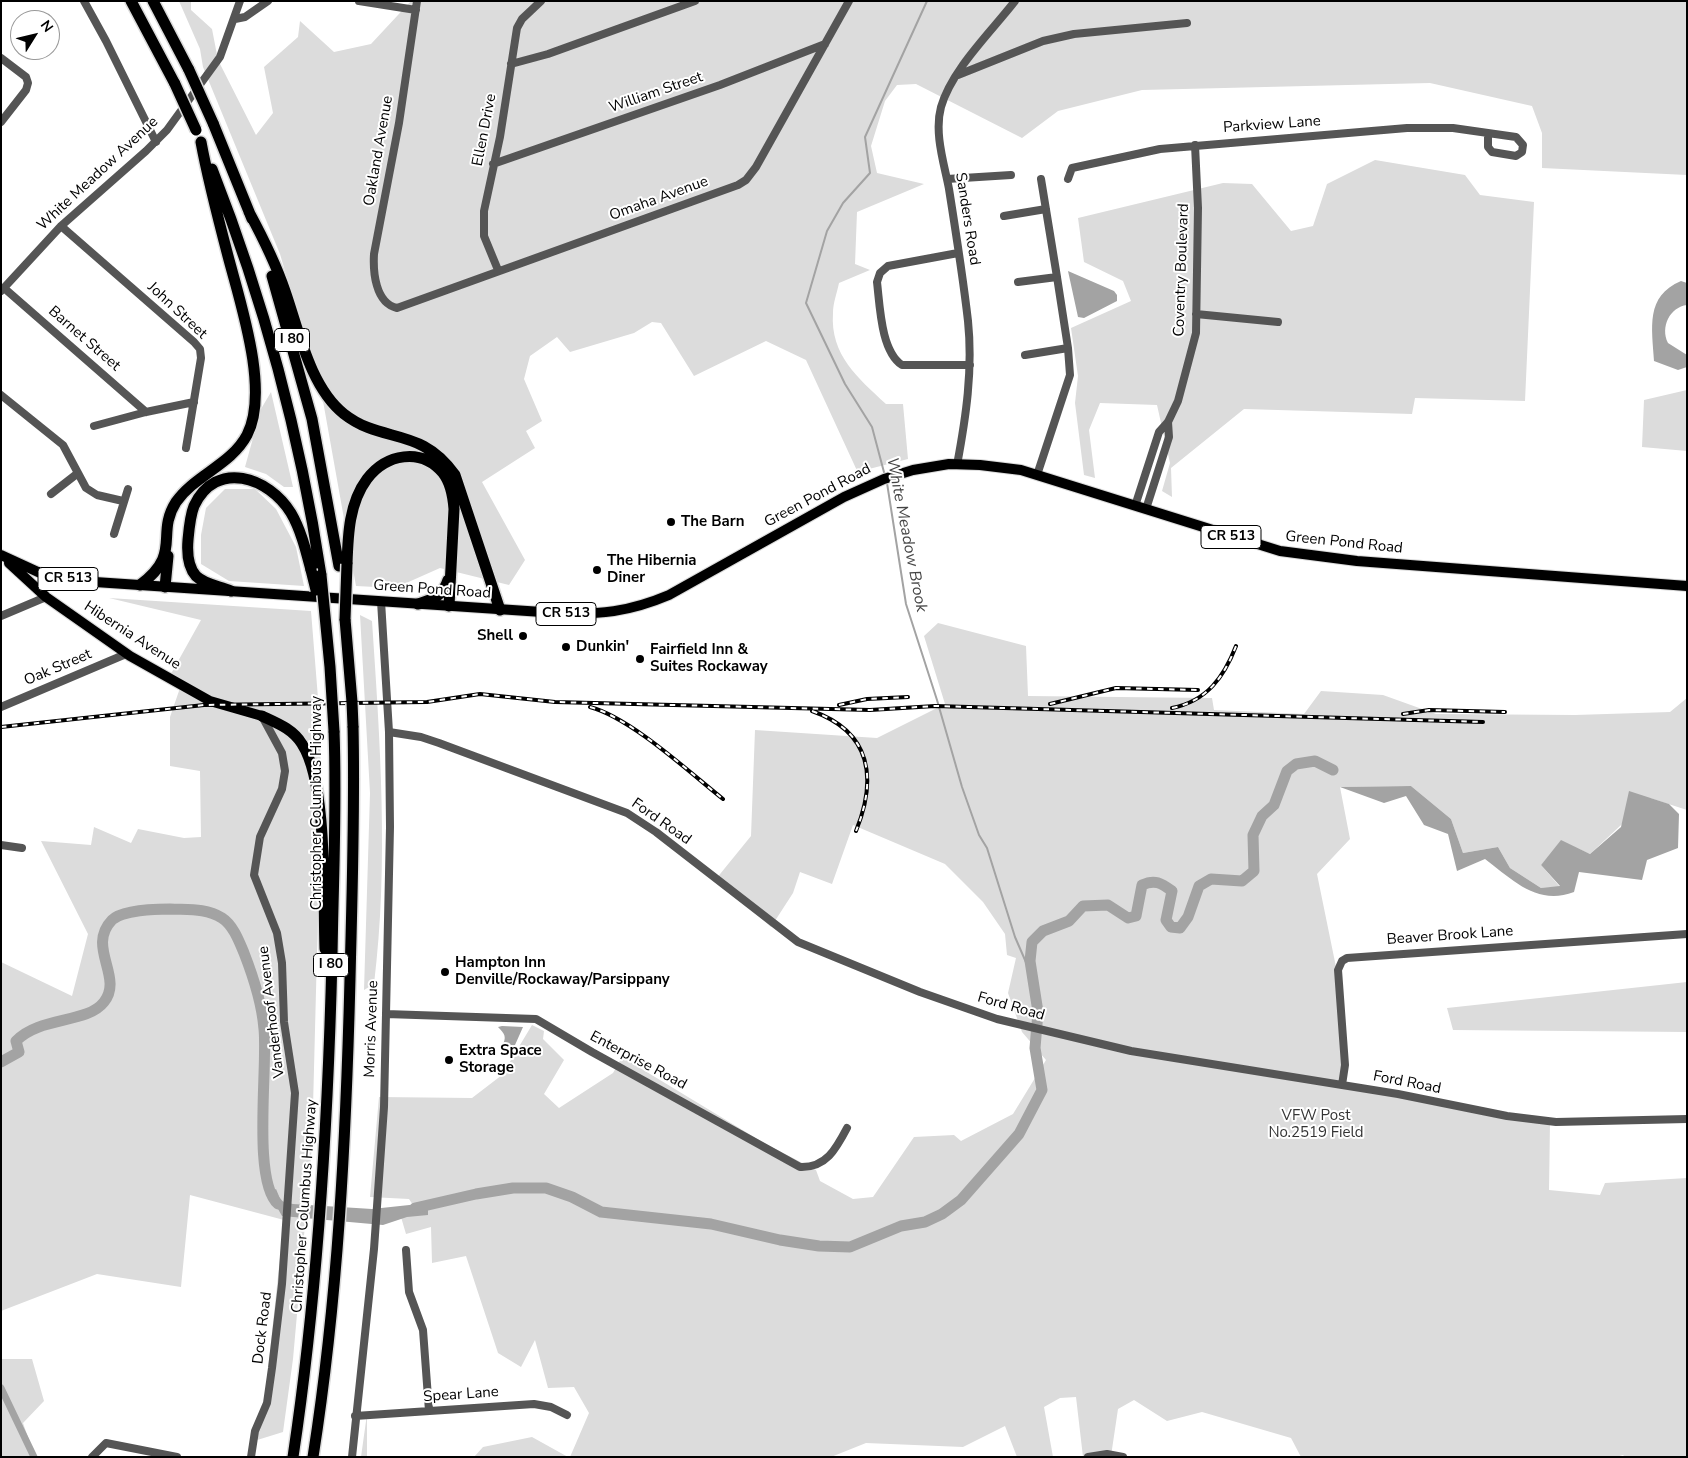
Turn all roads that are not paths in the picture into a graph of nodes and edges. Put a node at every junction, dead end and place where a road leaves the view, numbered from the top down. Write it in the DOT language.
graph roads {
  1 [pos="84,1"];
  2 [pos="131,1"];
  3 [pos="153,1"];
  4 [pos="240,1"];
  5 [pos="268,1"];
  6 [pos="360,1"];
  7 [pos="541,1"];
  8 [pos="695,1"];
  9 [pos="849,1"];
  10 [pos="1015,1"];
  11 [pos="416,5"];
  12 [pos="235,19"];
  13 [pos="1187,23"];
  14 [pos="825,44"];
  15 [pos="1,58"];
  16 [pos="511,64"];
  17 [pos="956,76"];
  18 [pos="1,122"];
  19 [pos="1488,133"];
  20 [pos="156,142"];
  21 [pos="201,142"];
  22 [pos="1195,145"];
  23 [pos="493,164"];
  24 [pos="1012,175"];
  25 [pos="947,179"];
  26 [pos="1041,179"];
  27 [pos="1068,179"];
  28 [pos="1046,209"];
  29 [pos="249,212"];
  30 [pos="1004,216"];
  31 [pos="61,226"];
  32 [pos="958,253"];
  33 [pos="498,270"];
  34 [pos="1056,277"];
  35 [pos="1018,282"];
  36 [pos="3,289"];
  37 [pos="387,303"];
  38 [pos="1196,314"];
  39 [pos="1278,322"];
  40 [pos="1068,348"];
  41 [pos="1025,355"];
  42 [pos="970,365"];
  43 [pos="1,395"];
  44 [pos="194,402"];
  45 [pos="146,412"];
  46 [pos="1168,422"];
  47 [pos="94,426"];
  48 [pos="186,448"];
  49 [pos="957,465"];
  50 [pos="78,473"];
  51 [pos="1037,475"];
  52 [pos="128,489"];
  53 [pos="51,494"];
  54 [pos="123,501"];
  55 [pos="1135,506"];
  56 [pos="1146,509"];
  57 [pos="114,534"];
  58 [pos="167,547"];
  59 [pos="1,555"];
  60 [pos="343,565"];
  61 [pos="450,571"];
  62 [pos="316,573"];
  63 [pos="140,586"];
  64 [pos="1687,586"];
  65 [pos="165,587"];
  66 [pos="230,591"];
  67 [pos="46,598"];
  68 [pos="382,601"];
  69 [pos="418,604"];
  70 [pos="449,606"];
  71 [pos="500,610"];
  72 [pos="1,616"];
  73 [pos="126,654"];
  74 [pos="1,706"];
  75 [pos="262,716"];
  76 [pos="389,732"];
  77 [pos="1,845"];
  78 [pos="22,848"];
  79 [pos="1687,934"];
  80 [pos="386,1014"];
  81 [pos="329,1058"];
  82 [pos="1342,1085"];
  83 [pos="1687,1119"];
  84 [pos="847,1128"];
  85 [pos="288,1200"];
  86 [pos="406,1250"];
  87 [pos="429,1411"];
  88 [pos="567,1415"];
  89 [pos="355,1416"];
  90 [pos="92,1457"];
  91 [pos="177,1457"];
  92 [pos="251,1457"];
  93 [pos="294,1457"];
  94 [pos="313,1457"];
  95 [pos="352,1457"];
  96 [pos="1088,1457"];
  97 [pos="1123,1457"];
  1 -- 20 [label="street"];
  2 -- 21 [label="highway, I 80, bridge"];
  3 -- 29 [label="highway, I 80, bridge"];
  4 -- 12 [label="street, White Meadow Avenue"];
  5 -- 12 [label="street"];
  6 -- 11 [label="street"];
  7 -- 16 [label="street, Ellen Drive"];
  8 -- 16 [label="street"];
  9 -- 14 [label="street, Omaha Avenue"];
  10 -- 17 [label="street, Sanders Road"];
  11 -- 37 [label="street, Oakland Avenue"];
  12 -- 20 [label="street, White Meadow Avenue"];
  13 -- 17 [label="street"];
  14 -- 23 [label="street, William Street"];
  14 -- 33 [label="street, Omaha Avenue"];
  15 -- 18 [label="street"];
  16 -- 23 [label="street, Ellen Drive"];
  17 -- 25 [label="street, Sanders Road"];
  19 -- 19 [label="street, Parkview Lane"];
  19 -- 22 [label="street, Parkview Lane"];
  20 -- 31 [label="street, White Meadow Avenue"];
  21 -- 58 [label="highway"];
  21 -- 62 [label="highway, I 80"];
  22 -- 27 [label="street, Parkview Lane"];
  22 -- 38 [label="street, Coventry Boulevard"];
  23 -- 33 [label="street, Ellen Drive"];
  24 -- 25 [label="street"];
  25 -- 32 [label="street, Sanders Road"];
  26 -- 28 [label="street"];
  28 -- 30 [label="street"];
  28 -- 34 [label="street"];
  29 -- 60 [label="highway, I 80"];
  29 -- 71 [label="highway"];
  31 -- 36 [label="street, White Meadow Avenue"];
  31 -- 44 [label="street, John Street"];
  32 -- 42 [label="street, Sanders Road"];
  32 -- 42 [label="street"];
  33 -- 37 [label="street, Omaha Avenue"];
  34 -- 35 [label="street"];
  34 -- 40 [label="street"];
  36 -- 45 [label="street, Barnet Street"];
  38 -- 39 [label="street"];
  38 -- 46 [label="street, Coventry Boulevard"];
  40 -- 41 [label="street"];
  40 -- 51 [label="street"];
  42 -- 49 [label="street, Sanders Road"];
  43 -- 50 [label="street"];
  44 -- 45 [label="street"];
  44 -- 48 [label="street, John Street"];
  45 -- 47 [label="street"];
  46 -- 55 [label="street, Coventry Boulevard"];
  46 -- 56 [label="street, Coventry Boulevard"];
  49 -- 51 [label="main road, Green Pond Road / CR 513"];
  49 -- 71 [label="main road, Green Pond Road / CR 513"];
  50 -- 53 [label="street"];
  50 -- 54 [label="street"];
  51 -- 55 [label="main road, Green Pond Road / CR 513"];
  52 -- 54 [label="street"];
  54 -- 57 [label="street"];
  55 -- 56 [label="main road, Green Pond Road / CR 513"];
  56 -- 64 [label="main road, Green Pond Road / CR 513"];
  58 -- 63 [label="highway"];
  58 -- 65 [label="highway"];
  59 -- 63 [label="main road, Green Pond Road / CR 513"];
  59 -- 67 [label="main road, Hibernia Avenue"];
  60 -- 61 [label="highway"];
  60 -- 94 [label="highway, I 80, bridge"];
  61 -- 69 [label="highway"];
  61 -- 70 [label="highway"];
  62 -- 66 [label="highway"];
  62 -- 81 [label="highway, Christopher Columbus Highway / I 80, bridge"];
  63 -- 65 [label="main road, Green Pond Road / CR 513"];
  65 -- 66 [label="main road, Green Pond Road / CR 513"];
  66 -- 68 [label="main road, Green Pond Road / CR 513"];
  67 -- 72 [label="street"];
  67 -- 73 [label="main road, Hibernia Avenue"];
  68 -- 69 [label="main road, Green Pond Road / CR 513"];
  68 -- 76 [label="street, Morris Avenue"];
  69 -- 70 [label="main road, Green Pond Road / CR 513"];
  70 -- 71 [label="main road, Green Pond Road / CR 513"];
  73 -- 74 [label="street, Oak Street"];
  73 -- 75 [label="main road, Hibernia Avenue"];
  75 -- 81 [label="highway"];
  75 -- 85 [label="street, Vanderhoof Avenue"];
  76 -- 80 [label="street, Morris Avenue"];
  76 -- 82 [label="street, Ford Road"];
  77 -- 78 [label="street"];
  79 -- 82 [label="street, Beaver Brook Lane"];
  80 -- 84 [label="street, Enterprise Road"];
  80 -- 89 [label="street, Morris Avenue"];
  81 -- 93 [label="highway, Christopher Columbus Highway / I 80"];
  82 -- 83 [label="street, Ford Road"];
  85 -- 92 [label="street, Dock Road"];
  86 -- 87 [label="street"];
  87 -- 88 [label="street, Spear Lane"];
  87 -- 89 [label="street, Spear Lane"];
  89 -- 95 [label="street, Morris Avenue"];
  90 -- 91 [label="street"];
  96 -- 97 [label="street"];
}
